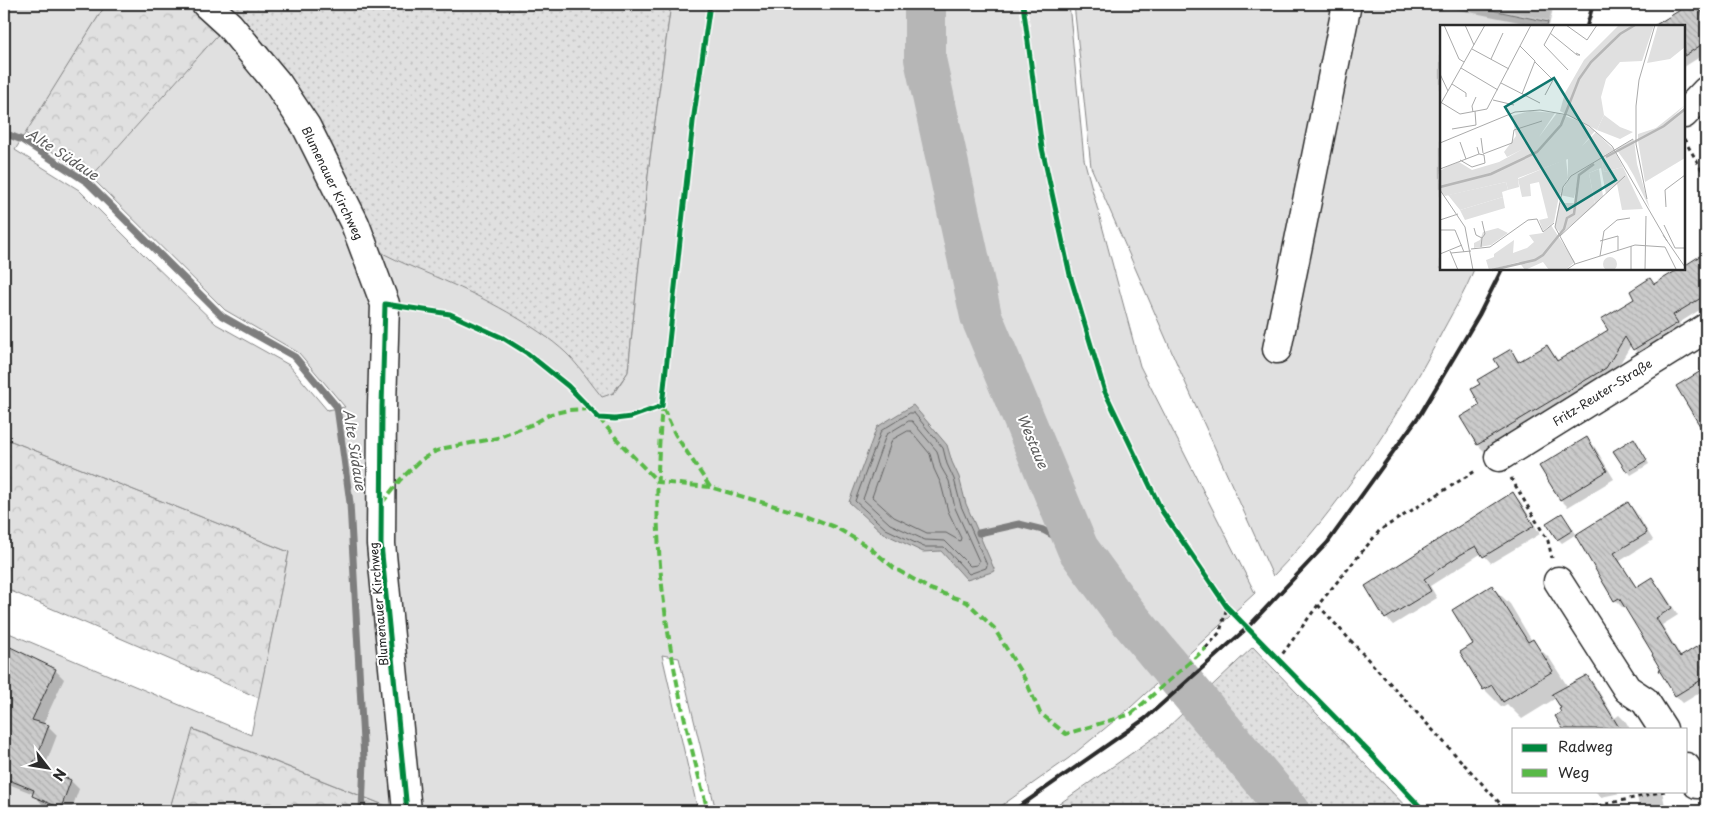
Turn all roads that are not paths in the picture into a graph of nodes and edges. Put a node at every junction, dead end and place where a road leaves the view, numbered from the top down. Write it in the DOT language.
graph roads {
  1 [pos="206,4"];
  2 [pos="1348,4"];
  3 [pos="1706,91"];
  4 [pos="1685,113"];
  5 [pos="1706,328"];
  6 [pos="1277,349"];
  7 [pos="1498,457"];
  8 [pos="1558,581"];
  9 [pos="1662,728"];
  10 [pos="1688,770"];
  11 [pos="1706,782"];
  12 [pos="407,811"];
  1 -- 12 [label="street, Blumenauer Kirchweg"];
  2 -- 6 [label="street"];
  3 -- 4 [label="street"];
  5 -- 7 [label="street, Fritz-Reuter-Straße"];
  8 -- 9 [label="street"];
  10 -- 11 [label="street"];
}
